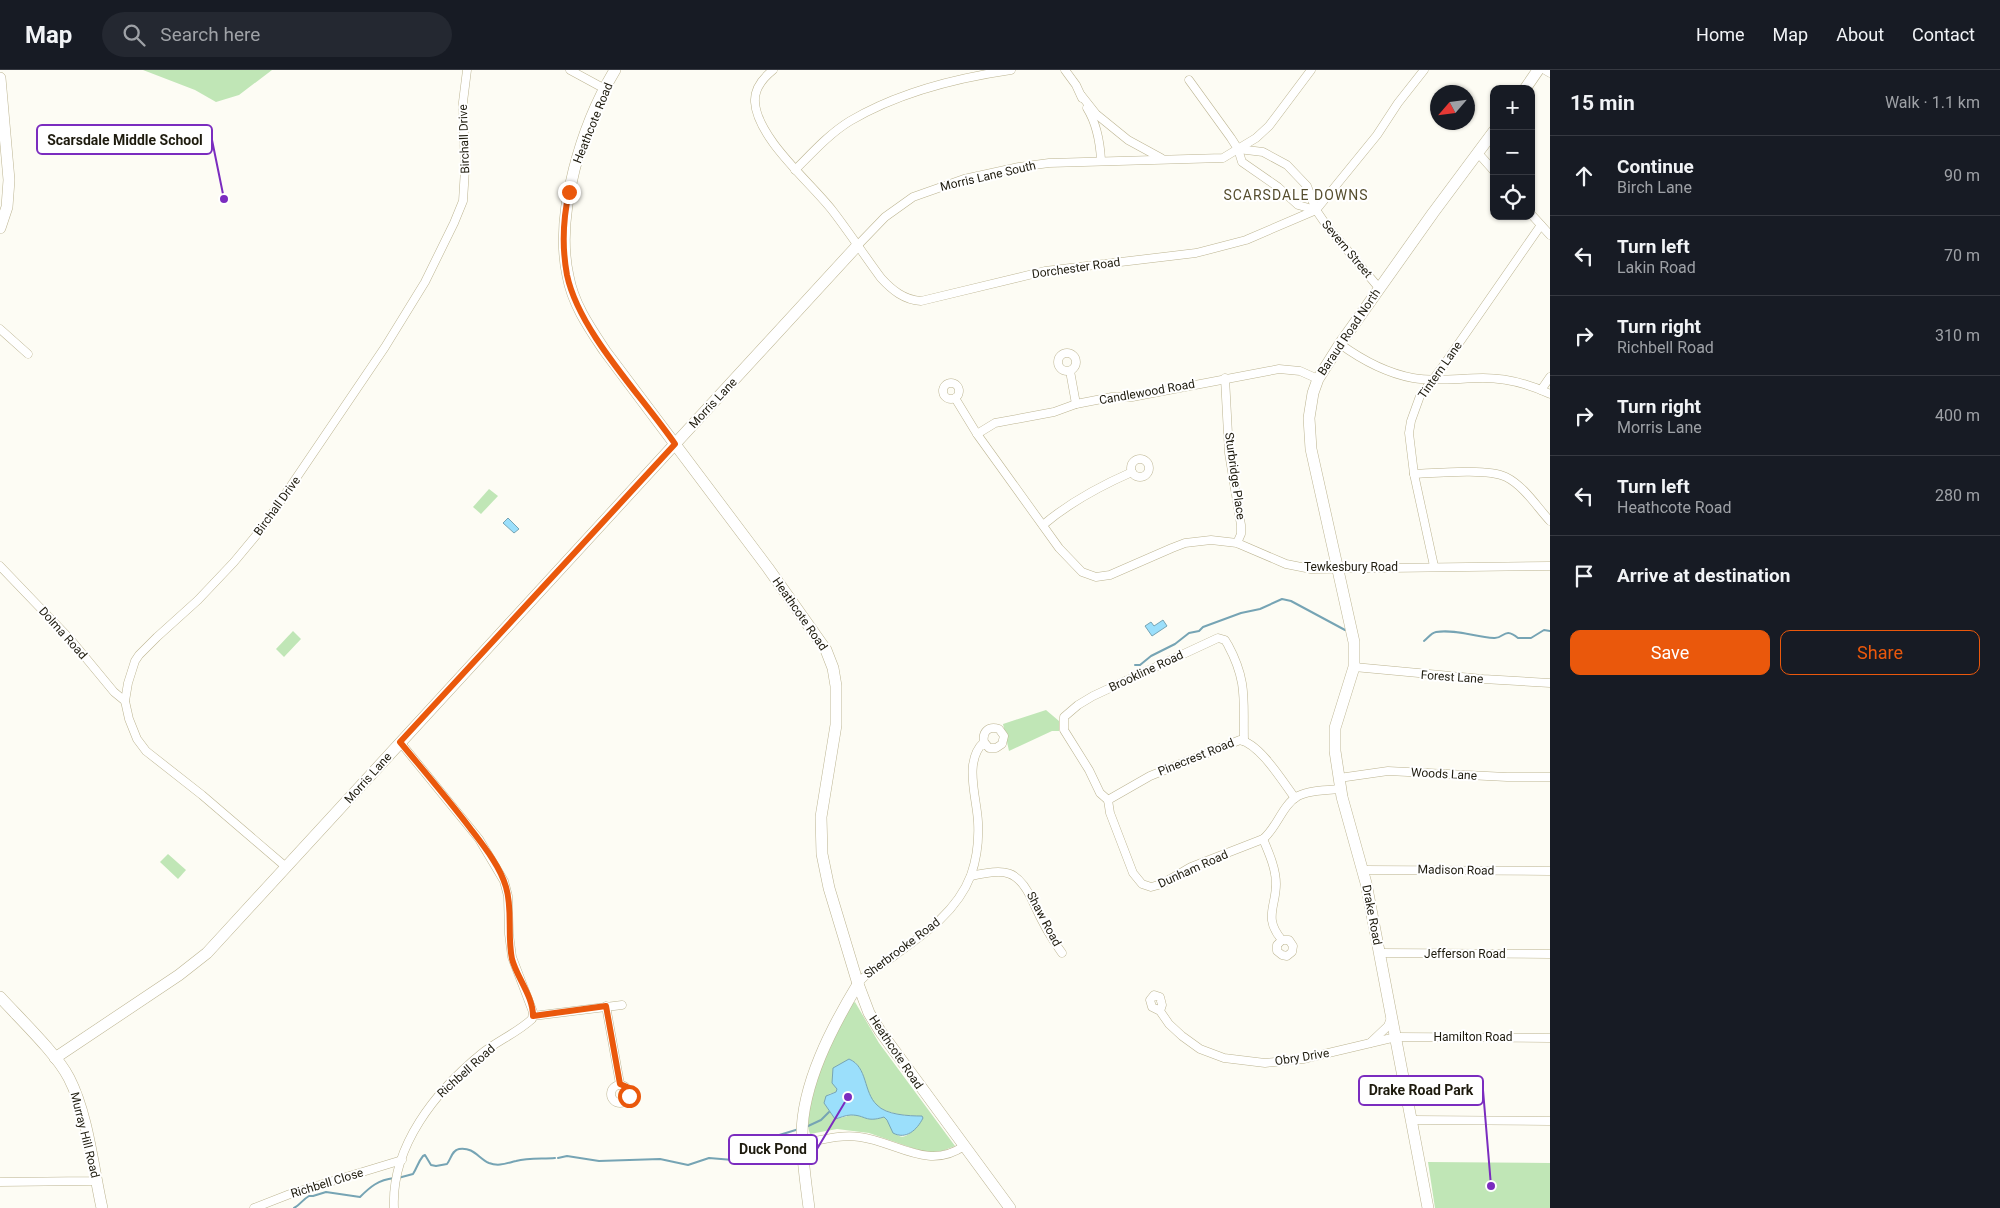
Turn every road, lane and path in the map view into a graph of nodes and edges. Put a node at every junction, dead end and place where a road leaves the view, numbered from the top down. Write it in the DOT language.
graph roads {
  1 [pos="468,70"];
  2 [pos="570,70"];
  3 [pos="615,70"];
  4 [pos="773,70"];
  5 [pos="1011,70"];
  6 [pos="1065,70"];
  7 [pos="1311,70"];
  8 [pos="1424,70"];
  9 [pos="1538,70"];
  10 [pos="1545,70"];
  11 [pos="1550,73"];
  12 [pos="0,78"];
  13 [pos="1189,80"];
  14 [pos="1528,85"];
  15 [pos="604,89"];
  16 [pos="1081,96"];
  17 [pos="2,126"];
  18 [pos="1490,136"];
  19 [pos="1238,149"];
  20 [pos="1478,153"];
  21 [pos="1101,160"];
  22 [pos="1165,160"];
  23 [pos="1490,166"];
  24 [pos="795,170"];
  25 [pos="1316,210"];
  26 [pos="1535,218"];
  27 [pos="1541,225"];
  28 [pos="0,228"];
  29 [pos="1550,235"];
  30 [pos="857,246"];
  31 [pos="1379,288"];
  32 [pos="0,329"];
  33 [pos="776,335"];
  34 [pos="1340,344"];
  35 [pos="28,354"];
  36 [pos="1070,371"];
  37 [pos="1550,377"];
  38 [pos="1225,378"];
  39 [pos="1318,379"];
  40 [pos="1432,380"];
  41 [pos="1541,390"];
  42 [pos="1550,394"];
  43 [pos="955,398"];
  44 [pos="1076,404"];
  45 [pos="977,434"];
  46 [pos="675,444"];
  47 [pos="1132,472"];
  48 [pos="1414,474"];
  49 [pos="1550,521"];
  50 [pos="1043,525"];
  51 [pos="1237,543"];
  52 [pos="0,566"];
  53 [pos="1434,566"];
  54 [pos="1550,566"];
  55 [pos="1338,568"];
  56 [pos="1350,625"];
  57 [pos="1354,667"];
  58 [pos="1550,682"];
  59 [pos="125,701"];
  60 [pos="1244,741"];
  61 [pos="400,742"];
  62 [pos="984,742"];
  63 [pos="1550,777"];
  64 [pos="1340,784"];
  65 [pos="1295,798"];
  66 [pos="1108,800"];
  67 [pos="1263,839"];
  68 [pos="286,867"];
  69 [pos="1363,870"];
  70 [pos="1550,871"];
  71 [pos="971,876"];
  72 [pos="1282,940"];
  73 [pos="1062,953"];
  74 [pos="1380,953"];
  75 [pos="1550,954"];
  76 [pos="858,984"];
  77 [pos="0,997"];
  78 [pos="622,1005"];
  79 [pos="606,1006"];
  80 [pos="1160,1011"];
  81 [pos="1392,1015"];
  82 [pos="533,1016"];
  83 [pos="1396,1037"];
  84 [pos="1550,1038"];
  85 [pos="1370,1043"];
  86 [pos="55,1058"];
  87 [pos="620,1084"];
  88 [pos="1412,1120"];
  89 [pos="1550,1121"];
  90 [pos="802,1134"];
  91 [pos="964,1146"];
  92 [pos="402,1160"];
  93 [pos="96,1178"];
  94 [pos="0,1182"];
  95 [pos="102,1208"];
  96 [pos="254,1208"];
  97 [pos="394,1208"];
  98 [pos="809,1208"];
  99 [pos="1010,1208"];
  100 [pos="1428,1208"];
  1 -- 59 [label="street, Birchall Drive"];
  2 -- 15 [label="street"];
  3 -- 15 [label="street, Heathcote Road"];
  4 -- 24 [label="street, Dorchester Road"];
  5 -- 24 [label="street"];
  6 -- 16 [label="street"];
  7 -- 19 [label="street, Morris Lane South"];
  8 -- 25 [label="street, Dorchester Road"];
  9 -- 14 [label="street"];
  10 -- 11 [label="street"];
  12 -- 17 [label="street"];
  13 -- 19 [label="street, Severn Street"];
  15 -- 46 [label="street, Heathcote Road"];
  16 -- 21 [label="street"];
  16 -- 22 [label="street"];
  17 -- 28 [label="street"];
  18 -- 20 [label="street, Baraud Road North"];
  19 -- 22 [label="street, Morris Lane South"];
  19 -- 25 [label="street, Severn Street"];
  19 -- 25 [label="street, Severn Street"];
  20 -- 23 [label="street"];
  20 -- 31 [label="street, Baraud Road North"];
  21 -- 22 [label="street, Morris Lane South"];
  21 -- 30 [label="street, Morris Lane South"];
  24 -- 30 [label="street, Dorchester Road"];
  25 -- 30 [label="street, Dorchester Road"];
  25 -- 31 [label="street, Severn Street"];
  26 -- 27 [label="street"];
  27 -- 29 [label="street"];
  27 -- 40 [label="street, Tintern Lane"];
  30 -- 33 [label="street, Morris Lane South"];
  31 -- 34 [label="street, Baraud Road North"];
  32 -- 35 [label="street"];
  33 -- 46 [label="street, Morris Lane"];
  34 -- 39 [label="street, Baraud Road North"];
  34 -- 40 [label="street"];
  36 -- 44 [label="street"];
  37 -- 41 [label="street"];
  38 -- 39 [label="street, Candlewood Road"];
  38 -- 44 [label="street, Candlewood Road"];
  38 -- 51 [label="street, Sturbridge Place"];
  39 -- 55 [label="street, Baraud Road North"];
  40 -- 41 [label="street"];
  40 -- 48 [label="street, Tintern Lane"];
  41 -- 42 [label="street"];
  43 -- 45 [label="street, Tewkesbury Road"];
  44 -- 45 [label="street, Candlewood Road"];
  45 -- 50 [label="street, Tewkesbury Road"];
  46 -- 61 [label="street, Morris Lane"];
  46 -- 76 [label="street, Heathcote Road"];
  47 -- 50 [label="street"];
  48 -- 49 [label="street"];
  48 -- 53 [label="street, Tintern Lane"];
  50 -- 51 [label="street, Tewkesbury Road"];
  51 -- 55 [label="street, Tewkesbury Road"];
  52 -- 59 [label="street, Dolma Road"];
  53 -- 54 [label="street, Tewkesbury Road"];
  53 -- 55 [label="street, Tewkesbury Road"];
  55 -- 56 [label="street, Baraud Road North"];
  56 -- 57 [label="street, Drake Road"];
  57 -- 58 [label="street, Forest Lane"];
  57 -- 64 [label="street, Drake Road"];
  59 -- 68 [label="street, Birchall Drive"];
  60 -- 65 [label="street, Pinecrest Road"];
  60 -- 66 [label="street, Pinecrest Road"];
  60 -- 66 [label="street, Brookline Road"];
  61 -- 68 [label="street, Morris Lane"];
  61 -- 82 [label="street"];
  62 -- 71 [label="street, Sherbrooke Road"];
  63 -- 64 [label="street, Woods Lane"];
  64 -- 65 [label="street"];
  64 -- 69 [label="street, Drake Road"];
  65 -- 67 [label="street, Dunham Road"];
  66 -- 67 [label="street, Dunham Road"];
  67 -- 72 [label="street"];
  68 -- 86 [label="street, Morris Lane"];
  69 -- 70 [label="street, Madison Road"];
  69 -- 74 [label="street, Drake Road"];
  71 -- 73 [label="street, Shaw Road"];
  71 -- 76 [label="street, Sherbrooke Road"];
  74 -- 75 [label="street, Jefferson Road"];
  74 -- 81 [label="street, Drake Road"];
  76 -- 90 [label="street, Sherbrooke Road"];
  76 -- 91 [label="street, Heathcote Road"];
  77 -- 86 [label="street, Murray Hill Road"];
  78 -- 79 [label="street"];
  79 -- 82 [label="street"];
  79 -- 87 [label="street"];
  80 -- 85 [label="street, Obry Drive"];
  81 -- 83 [label="street, Drake Road"];
  81 -- 85 [label="street, Obry Drive"];
  82 -- 92 [label="street, Richbell Road"];
  83 -- 84 [label="street, Hamilton Road"];
  83 -- 85 [label="street, Obry Drive"];
  83 -- 88 [label="street, Drake Road"];
  86 -- 93 [label="street, Murray Hill Road"];
  88 -- 89 [label="street"];
  88 -- 100 [label="street, Drake Road"];
  90 -- 91 [label="street"];
  90 -- 98 [label="street, Sherbrooke Road"];
  91 -- 99 [label="street, Heathcote Road"];
  92 -- 96 [label="street, Richbell Close"];
  92 -- 97 [label="street, Richbell Road"];
  93 -- 94 [label="street"];
  93 -- 95 [label="street, Murray Hill Road"];
}
